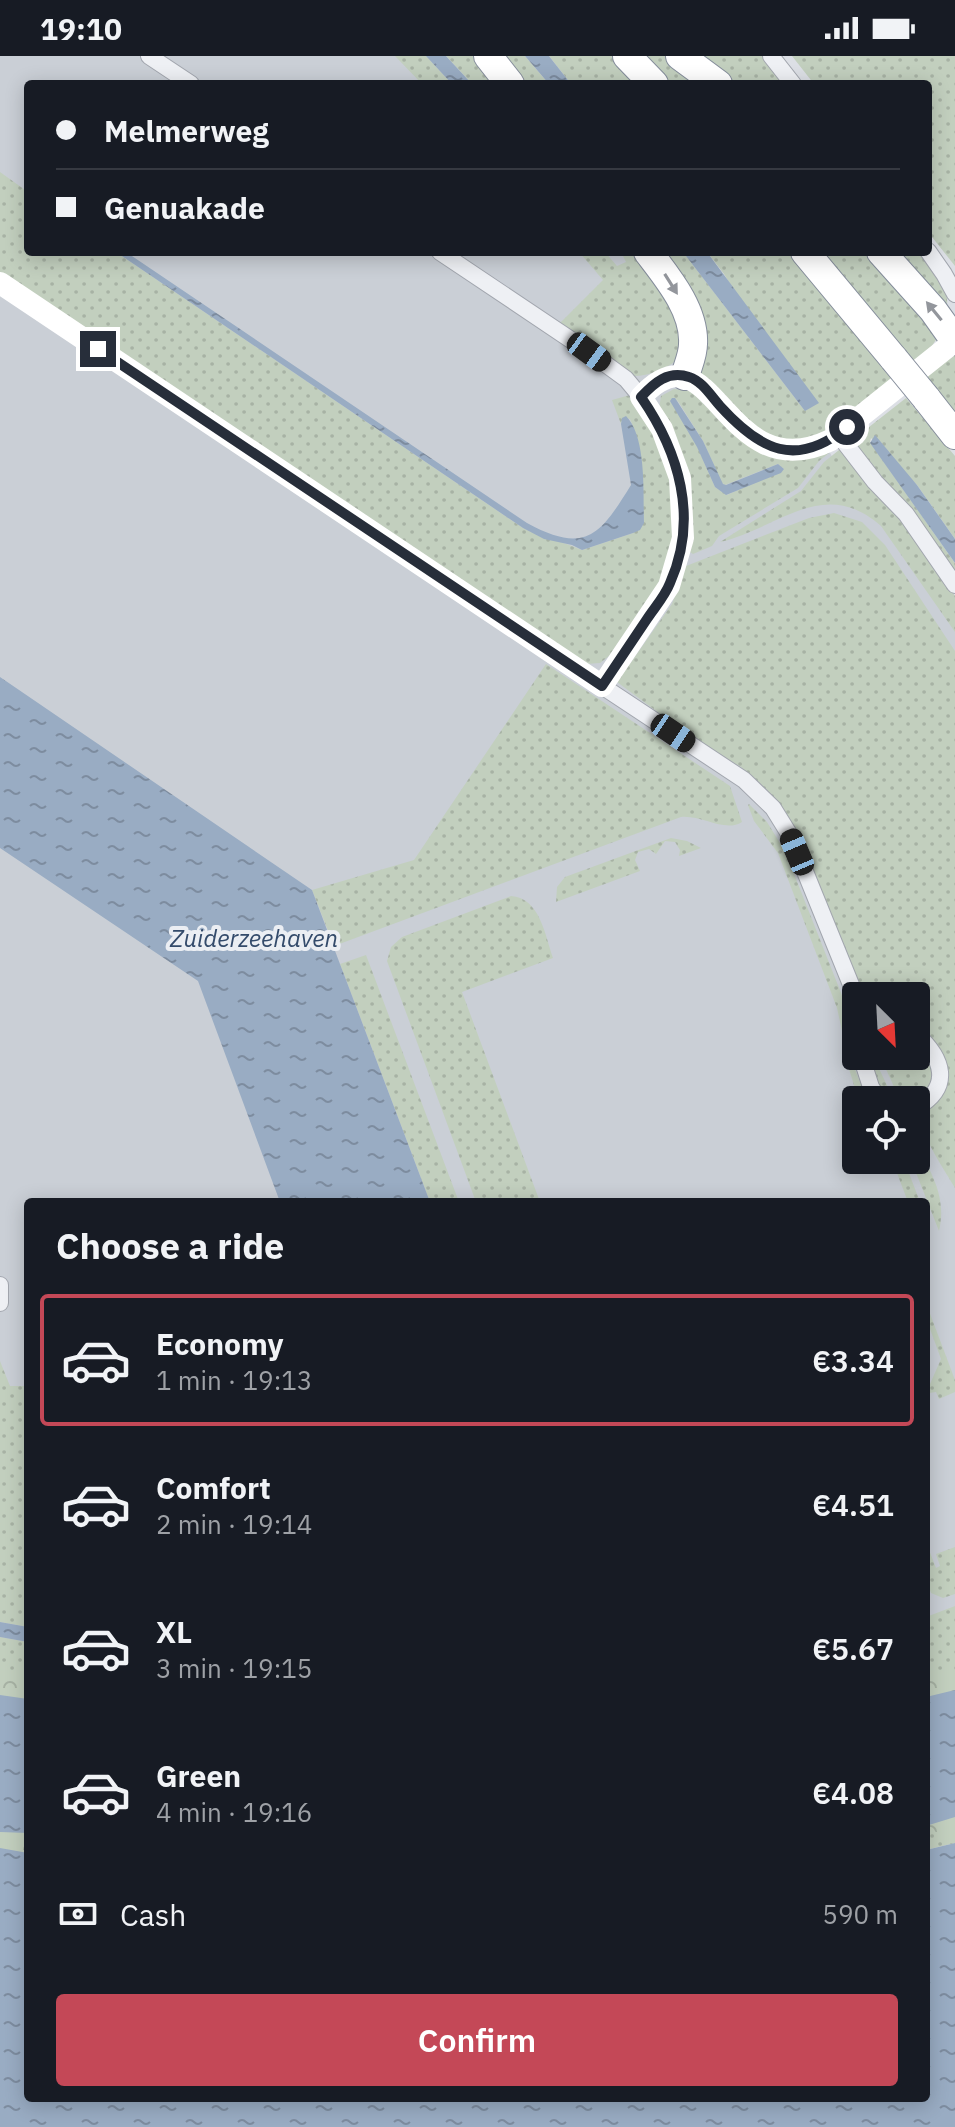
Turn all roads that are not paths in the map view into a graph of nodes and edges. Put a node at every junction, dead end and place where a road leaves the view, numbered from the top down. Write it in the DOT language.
graph roads {
  1 [pos="149,56"];
  2 [pos="488,56"];
  3 [pos="627,56"];
  4 [pos="680,56"];
  5 [pos="771,56"];
  6 [pos="185,80"];
  7 [pos="507,80"];
  8 [pos="650,80"];
  9 [pos="713,80"];
  10 [pos="790,80"];
  11 [pos="446,256"];
  12 [pos="651,256"];
  13 [pos="808,256"];
  14 [pos="885,256"];
  15 [pos="931,256"];
  16 [pos="0,283"];
  17 [pos="955,294"];
  18 [pos="955,341"];
  19 [pos="685,376"];
  20 [pos="641,397"];
  21 [pos="838,434"];
  22 [pos="955,435"];
  23 [pos="955,585"];
  24 [pos="602,686"];
  25 [pos="850,982"];
  26 [pos="930,1049"];
  27 [pos="930,1099"];
  28 [pos="0,1285"];
  29 [pos="0,1303"];
  1 -- 6 [label="street"];
  2 -- 7 [label="highway"];
  3 -- 8 [label="highway"];
  4 -- 9 [label="highway"];
  5 -- 10 [label="street"];
  11 -- 20 [label="street"];
  12 -- 19 [label="highway, one-way"];
  13 -- 22 [label="highway, bridge"];
  18 -- 14 [label="highway, one-way"];
  15 -- 17 [label="street"];
  16 -- 24 [label="street"];
  18 -- 21 [label="street"];
  19 -- 20 [label="street"];
  19 -- 21 [label="street"];
  20 -- 24 [label="street"];
  21 -- 23 [label="street"];
  24 -- 25 [label="street"];
  26 -- 27 [label="street"];
  28 -- 29 [label="street"];
}
